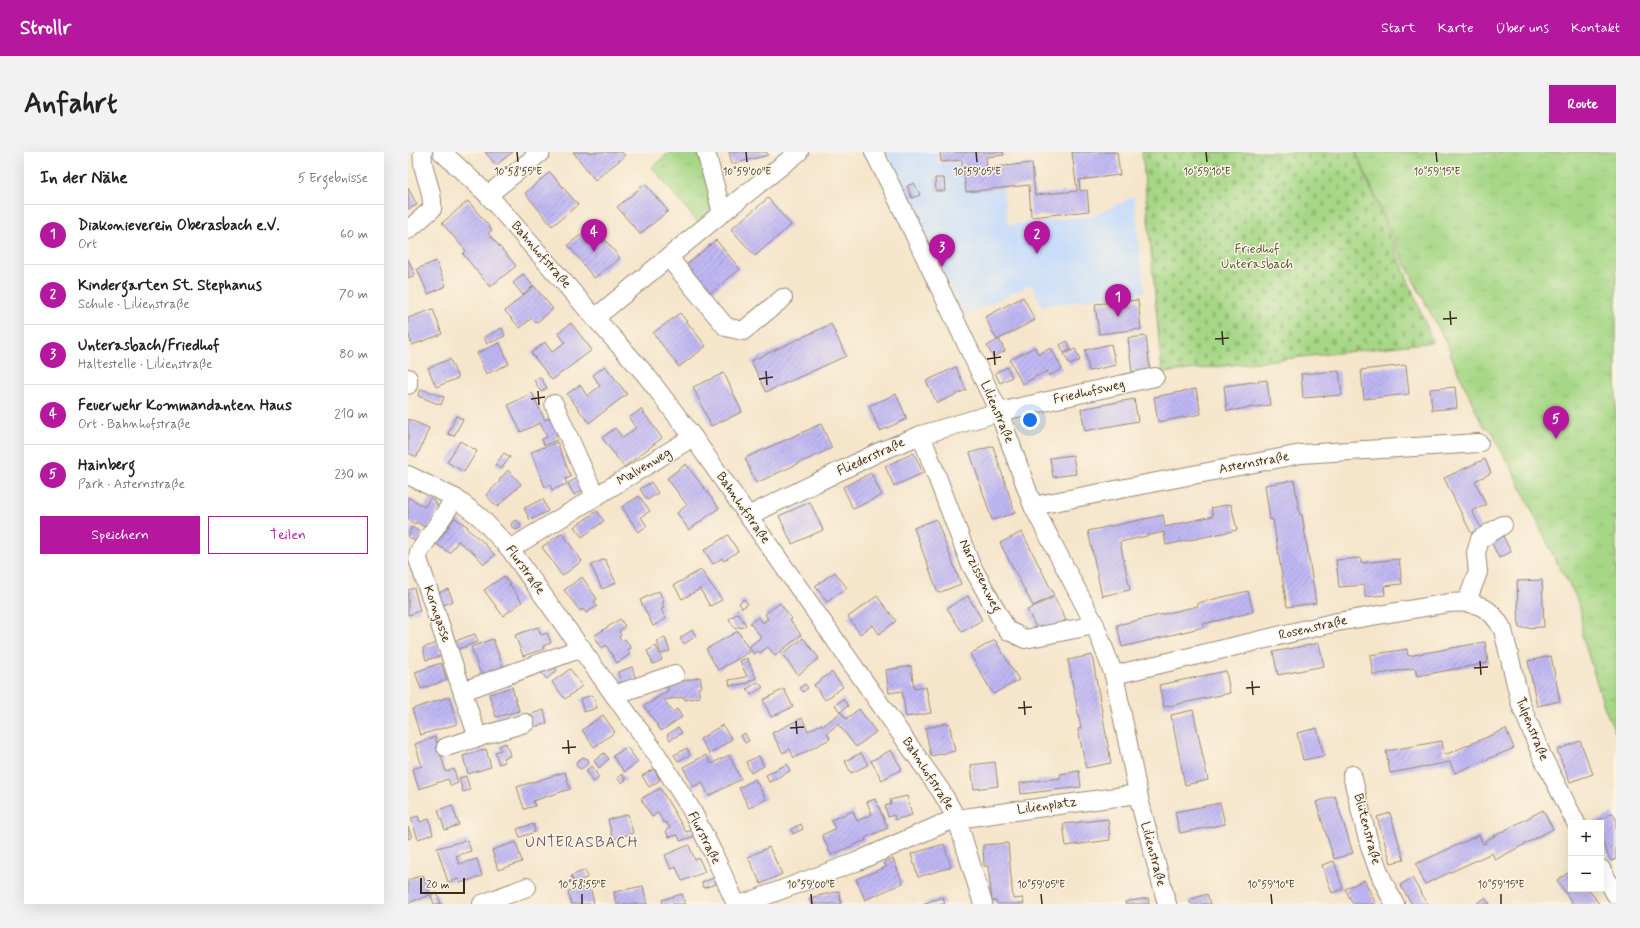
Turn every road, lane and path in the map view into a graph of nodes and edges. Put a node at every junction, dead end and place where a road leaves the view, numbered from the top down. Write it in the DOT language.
graph roads {
  1 [pos="423,152"];
  2 [pos="442,152"];
  3 [pos="541,152"];
  4 [pos="706,152"];
  5 [pos="799,152"];
  6 [pos="874,152"];
  7 [pos="488,195"];
  8 [pos="722,213"];
  9 [pos="408,230"];
  10 [pos="669,258"];
  11 [pos="783,298"];
  12 [pos="595,318"];
  13 [pos="1155,377"];
  14 [pos="408,378"];
  15 [pos="408,385"];
  16 [pos="554,404"];
  17 [pos="999,412"];
  18 [pos="921,435"];
  19 [pos="693,437"];
  20 [pos="1479,443"];
  21 [pos="408,475"];
  22 [pos="595,496"];
  23 [pos="455,498"];
  24 [pos="1033,506"];
  25 [pos="748,516"];
  26 [pos="1503,525"];
  27 [pos="510,549"];
  28 [pos="1467,602"];
  29 [pos="1095,625"];
  30 [pos="1503,630"];
  31 [pos="582,648"];
  32 [pos="675,674"];
  33 [pos="1114,674"];
  34 [pos="463,691"];
  35 [pos="614,695"];
  36 [pos="525,723"];
  37 [pos="478,738"];
  38 [pos="446,747"];
  39 [pos="1352,775"];
  40 [pos="1139,798"];
  41 [pos="957,819"];
  42 [pos="1574,820"];
  43 [pos="1604,874"];
  44 [pos="526,887"];
  45 [pos="1616,895"];
  46 [pos="482,904"];
  47 [pos="736,904"];
  48 [pos="743,904"];
  49 [pos="983,904"];
  50 [pos="1167,904"];
  51 [pos="1396,904"];
  1 -- 9 [label="street"];
  2 -- 7 [label="street, Bahnhofstraße"];
  3 -- 7 [label="street"];
  4 -- 8 [label="street"];
  5 -- 8 [label="street"];
  6 -- 17 [label="street, Lilienstraße"];
  7 -- 12 [label="street, Bahnhofstraße"];
  8 -- 10 [label="street"];
  10 -- 11 [label="street"];
  10 -- 12 [label="street"];
  12 -- 19 [label="street, Bahnhofstraße"];
  13 -- 17 [label="street, Friedhofsweg"];
  14 -- 15 [label="street"];
  16 -- 22 [label="street"];
  17 -- 18 [label="street, Fliederstraße"];
  17 -- 24 [label="street, Lilienstraße"];
  18 -- 25 [label="street, Fliederstraße"];
  18 -- 29 [label="street, Narzissenweg"];
  19 -- 22 [label="street, Malvenweg"];
  19 -- 25 [label="street, Bahnhofstraße"];
  20 -- 24 [label="street, Asternstraße"];
  21 -- 23 [label="street, Flurstraße"];
  22 -- 27 [label="street, Malvenweg"];
  23 -- 27 [label="street, Flurstraße"];
  23 -- 34 [label="street, Korngasse"];
  24 -- 29 [label="street, Lilienstraße"];
  25 -- 41 [label="street, Bahnhofstraße"];
  26 -- 28 [label="street"];
  27 -- 31 [label="street, Flurstraße"];
  28 -- 30 [label="street, Rosenstraße"];
  28 -- 33 [label="street, Rosenstraße"];
  29 -- 33 [label="street, Lilienstraße"];
  30 -- 42 [label="street, Tulpenstraße"];
  31 -- 34 [label="street"];
  31 -- 35 [label="street, Flurstraße"];
  32 -- 35 [label="street"];
  33 -- 40 [label="street"];
  34 -- 37 [label="street, Korngasse"];
  35 -- 47 [label="street, Flurstraße"];
  36 -- 37 [label="street"];
  37 -- 38 [label="street"];
  39 -- 51 [label="street, Blütenstraße"];
  40 -- 41 [label="street, Lilienplatz"];
  40 -- 50 [label="street, Lilienstraße"];
  41 -- 48 [label="street, Lilienplatz"];
  41 -- 49 [label="street, Bahnhofstraße"];
  43 -- 45 [label="street"];
  44 -- 46 [label="street"];
}
